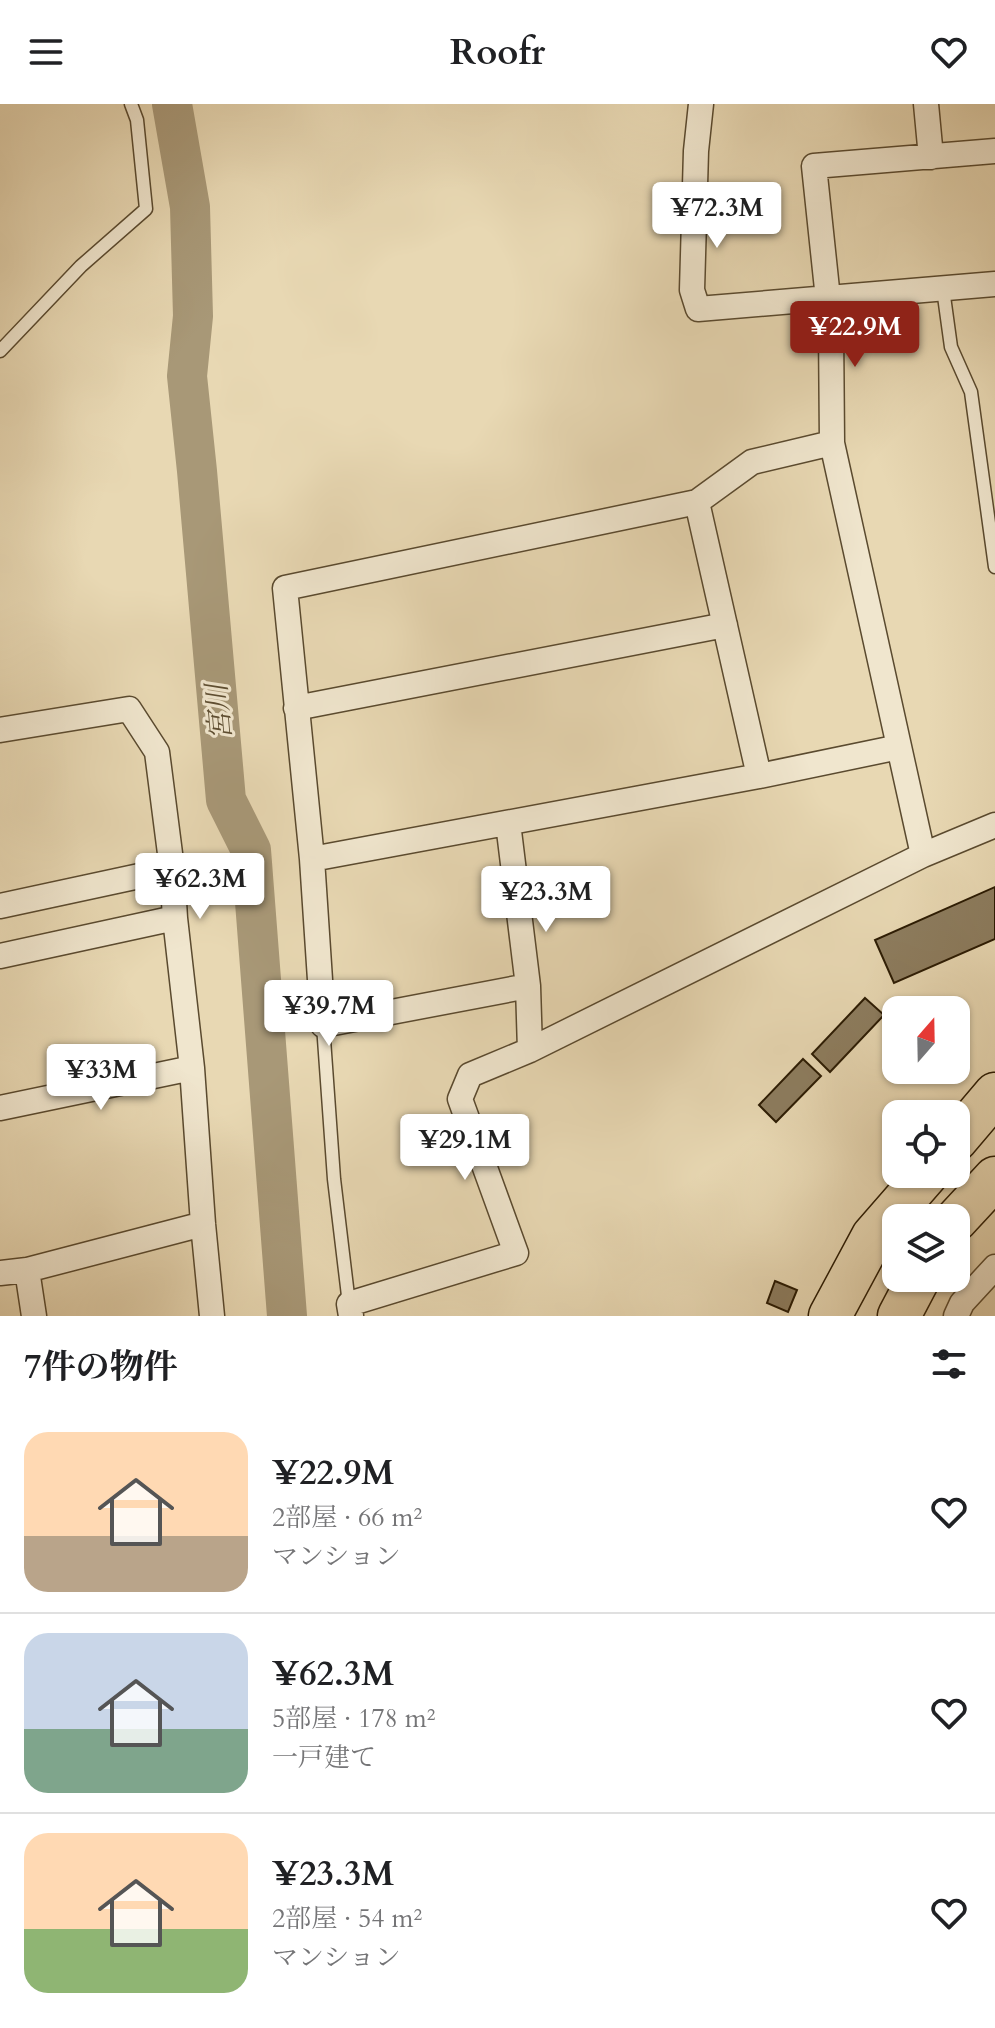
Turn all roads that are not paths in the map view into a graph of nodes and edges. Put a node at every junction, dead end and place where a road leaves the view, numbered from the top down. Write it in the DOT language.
graph roads {
  1 [pos="131,104"];
  2 [pos="701,104"];
  3 [pos="926,104"];
  4 [pos="995,151"];
  5 [pos="931,157"];
  6 [pos="995,284"];
  7 [pos="943,289"];
  8 [pos="828,298"];
  9 [pos="0,351"];
  10 [pos="832,443"];
  11 [pos="697,502"];
  12 [pos="995,567"];
  13 [pos="725,625"];
  14 [pos="296,708"];
  15 [pos="0,730"];
  16 [pos="899,747"];
  17 [pos="759,776"];
  18 [pos="508,823"];
  19 [pos="995,825"];
  20 [pos="923,855"];
  21 [pos="312,859"];
  22 [pos="172,869"];
  23 [pos="0,906"];
  24 [pos="175,918"];
  25 [pos="0,956"];
  26 [pos="528,986"];
  27 [pos="323,1025"];
  28 [pos="530,1050"];
  29 [pos="192,1068"];
  30 [pos="995,1094"];
  31 [pos="0,1108"];
  32 [pos="970,1123"];
  33 [pos="995,1178"];
  34 [pos="915,1188"];
  35 [pos="970,1205"];
  36 [pos="203,1224"];
  37 [pos="882,1265"];
  38 [pos="995,1267"];
  39 [pos="27,1270"];
  40 [pos="0,1273"];
  41 [pos="912,1292"];
  42 [pos="350,1310"];
  43 [pos="34,1316"];
  44 [pos="212,1316"];
  45 [pos="830,1316"];
  46 [pos="857,1316"];
  47 [pos="899,1316"];
  48 [pos="956,1316"];
  1 -- 9 [label="lane"];
  2 -- 8 [label="street"];
  3 -- 5 [label="street"];
  4 -- 5 [label="street"];
  5 -- 8 [label="street"];
  6 -- 7 [label="street"];
  7 -- 8 [label="street"];
  7 -- 12 [label="lane"];
  8 -- 10 [label="street"];
  10 -- 11 [label="street"];
  10 -- 16 [label="street"];
  11 -- 13 [label="street"];
  11 -- 14 [label="street"];
  13 -- 14 [label="street"];
  13 -- 17 [label="street"];
  14 -- 21 [label="street"];
  15 -- 22 [label="street"];
  16 -- 17 [label="street"];
  16 -- 20 [label="street"];
  17 -- 18 [label="street"];
  18 -- 21 [label="street"];
  18 -- 26 [label="street"];
  19 -- 20 [label="street"];
  20 -- 28 [label="street"];
  21 -- 27 [label="street"];
  22 -- 23 [label="street"];
  22 -- 24 [label="street"];
  24 -- 25 [label="street"];
  24 -- 29 [label="street"];
  26 -- 27 [label="street"];
  26 -- 28 [label="street"];
  27 -- 42 [label="lane"];
  28 -- 42 [label="street"];
  29 -- 31 [label="street"];
  29 -- 36 [label="street"];
  30 -- 32 [label="highway"];
  33 -- 35 [label="highway"];
  34 -- 45 [label="highway"];
  36 -- 39 [label="street"];
  36 -- 44 [label="street"];
  37 -- 46 [label="highway"];
  38 -- 48 [label="street"];
  39 -- 40 [label="street"];
  39 -- 43 [label="street"];
  41 -- 47 [label="highway"];
}
